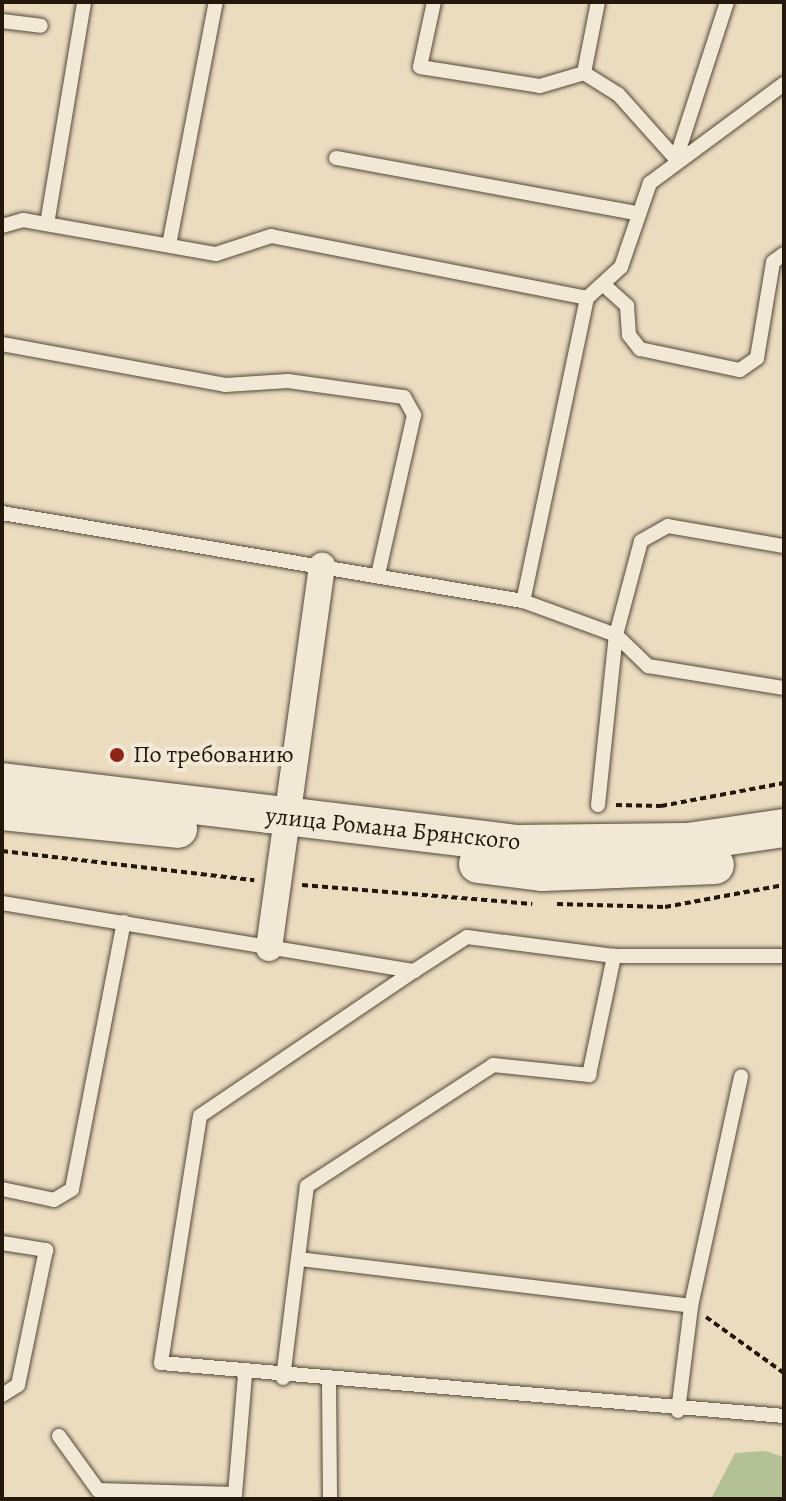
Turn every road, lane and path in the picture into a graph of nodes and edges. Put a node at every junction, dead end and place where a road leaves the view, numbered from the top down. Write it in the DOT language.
graph roads {
  1 [pos="84,2"];
  2 [pos="216,2"];
  3 [pos="434,2"];
  4 [pos="598,2"];
  5 [pos="727,2"];
  6 [pos="2,21"];
  7 [pos="41,26"];
  8 [pos="584,73"];
  9 [pos="784,84"];
  10 [pos="336,158"];
  11 [pos="676,159"];
  12 [pos="637,213"];
  13 [pos="47,224"];
  14 [pos="2,226"];
  15 [pos="169,245"];
  16 [pos="784,254"];
  17 [pos="605,286"];
  18 [pos="587,298"];
  19 [pos="2,344"];
  20 [pos="2,513"];
  21 [pos="784,546"];
  22 [pos="322,566"];
  23 [pos="378,575"];
  24 [pos="523,601"];
  25 [pos="616,635"];
  26 [pos="784,688"];
  27 [pos="2,782"];
  28 [pos="784,783"];
  29 [pos="598,805"];
  30 [pos="2,811"];
  31 [pos="283,827"];
  32 [pos="784,828"];
  33 [pos="2,851"];
  34 [pos="784,855"];
  35 [pos="278,883"];
  36 [pos="784,885"];
  37 [pos="2,903"];
  38 [pos="124,922"];
  39 [pos="269,948"];
  40 [pos="614,956"];
  41 [pos="784,956"];
  42 [pos="414,971"];
  43 [pos="741,1076"];
  44 [pos="2,1189"];
  45 [pos="2,1243"];
  46 [pos="299,1259"];
  47 [pos="691,1306"];
  48 [pos="784,1373"];
  49 [pos="245,1374"];
  50 [pos="283,1378"];
  51 [pos="329,1382"];
  52 [pos="2,1395"];
  53 [pos="678,1411"];
  54 [pos="784,1416"];
  55 [pos="59,1436"];
  56 [pos="330,1499"];
  1 -- 13 [label="lane"];
  2 -- 15 [label="lane"];
  3 -- 8 [label="lane"];
  4 -- 8 [label="lane"];
  5 -- 11 [label="lane"];
  6 -- 7 [label="lane"];
  8 -- 11 [label="lane"];
  9 -- 11 [label="lane"];
  10 -- 12 [label="lane"];
  11 -- 12 [label="lane"];
  12 -- 17 [label="lane"];
  13 -- 14 [label="lane"];
  13 -- 15 [label="lane"];
  15 -- 18 [label="lane"];
  16 -- 17 [label="lane"];
  17 -- 18 [label="lane"];
  18 -- 24 [label="lane"];
  19 -- 23 [label="lane"];
  20 -- 22 [label="lane"];
  21 -- 25 [label="lane"];
  22 -- 23 [label="lane"];
  22 -- 31 [label="street"];
  23 -- 24 [label="lane"];
  24 -- 25 [label="lane"];
  25 -- 26 [label="lane"];
  25 -- 29 [label="lane"];
  27 -- 31 [label="main road, улица Романа Брянского"];
  28 -- 29 [label="path"];
  30 -- 31 [label="main road, улица Романа Брянского"];
  31 -- 32 [label="main road, улица Романа Брянского"];
  31 -- 34 [label="main road, улица Романа Брянского"];
  31 -- 35 [label="street"];
  33 -- 35 [label="path"];
  35 -- 36 [label="path"];
  35 -- 39 [label="street"];
  37 -- 38 [label="lane"];
  38 -- 39 [label="lane"];
  38 -- 44 [label="lane"];
  39 -- 42 [label="lane"];
  40 -- 41 [label="lane"];
  40 -- 42 [label="lane"];
  40 -- 46 [label="lane"];
  42 -- 49 [label="lane"];
  43 -- 47 [label="lane"];
  45 -- 52 [label="lane"];
  46 -- 47 [label="lane"];
  46 -- 50 [label="lane"];
  47 -- 48 [label="path"];
  47 -- 53 [label="lane"];
  49 -- 50 [label="lane"];
  49 -- 55 [label="lane"];
  50 -- 51 [label="lane"];
  51 -- 53 [label="lane"];
  51 -- 56 [label="lane"];
  53 -- 54 [label="lane"];
}
